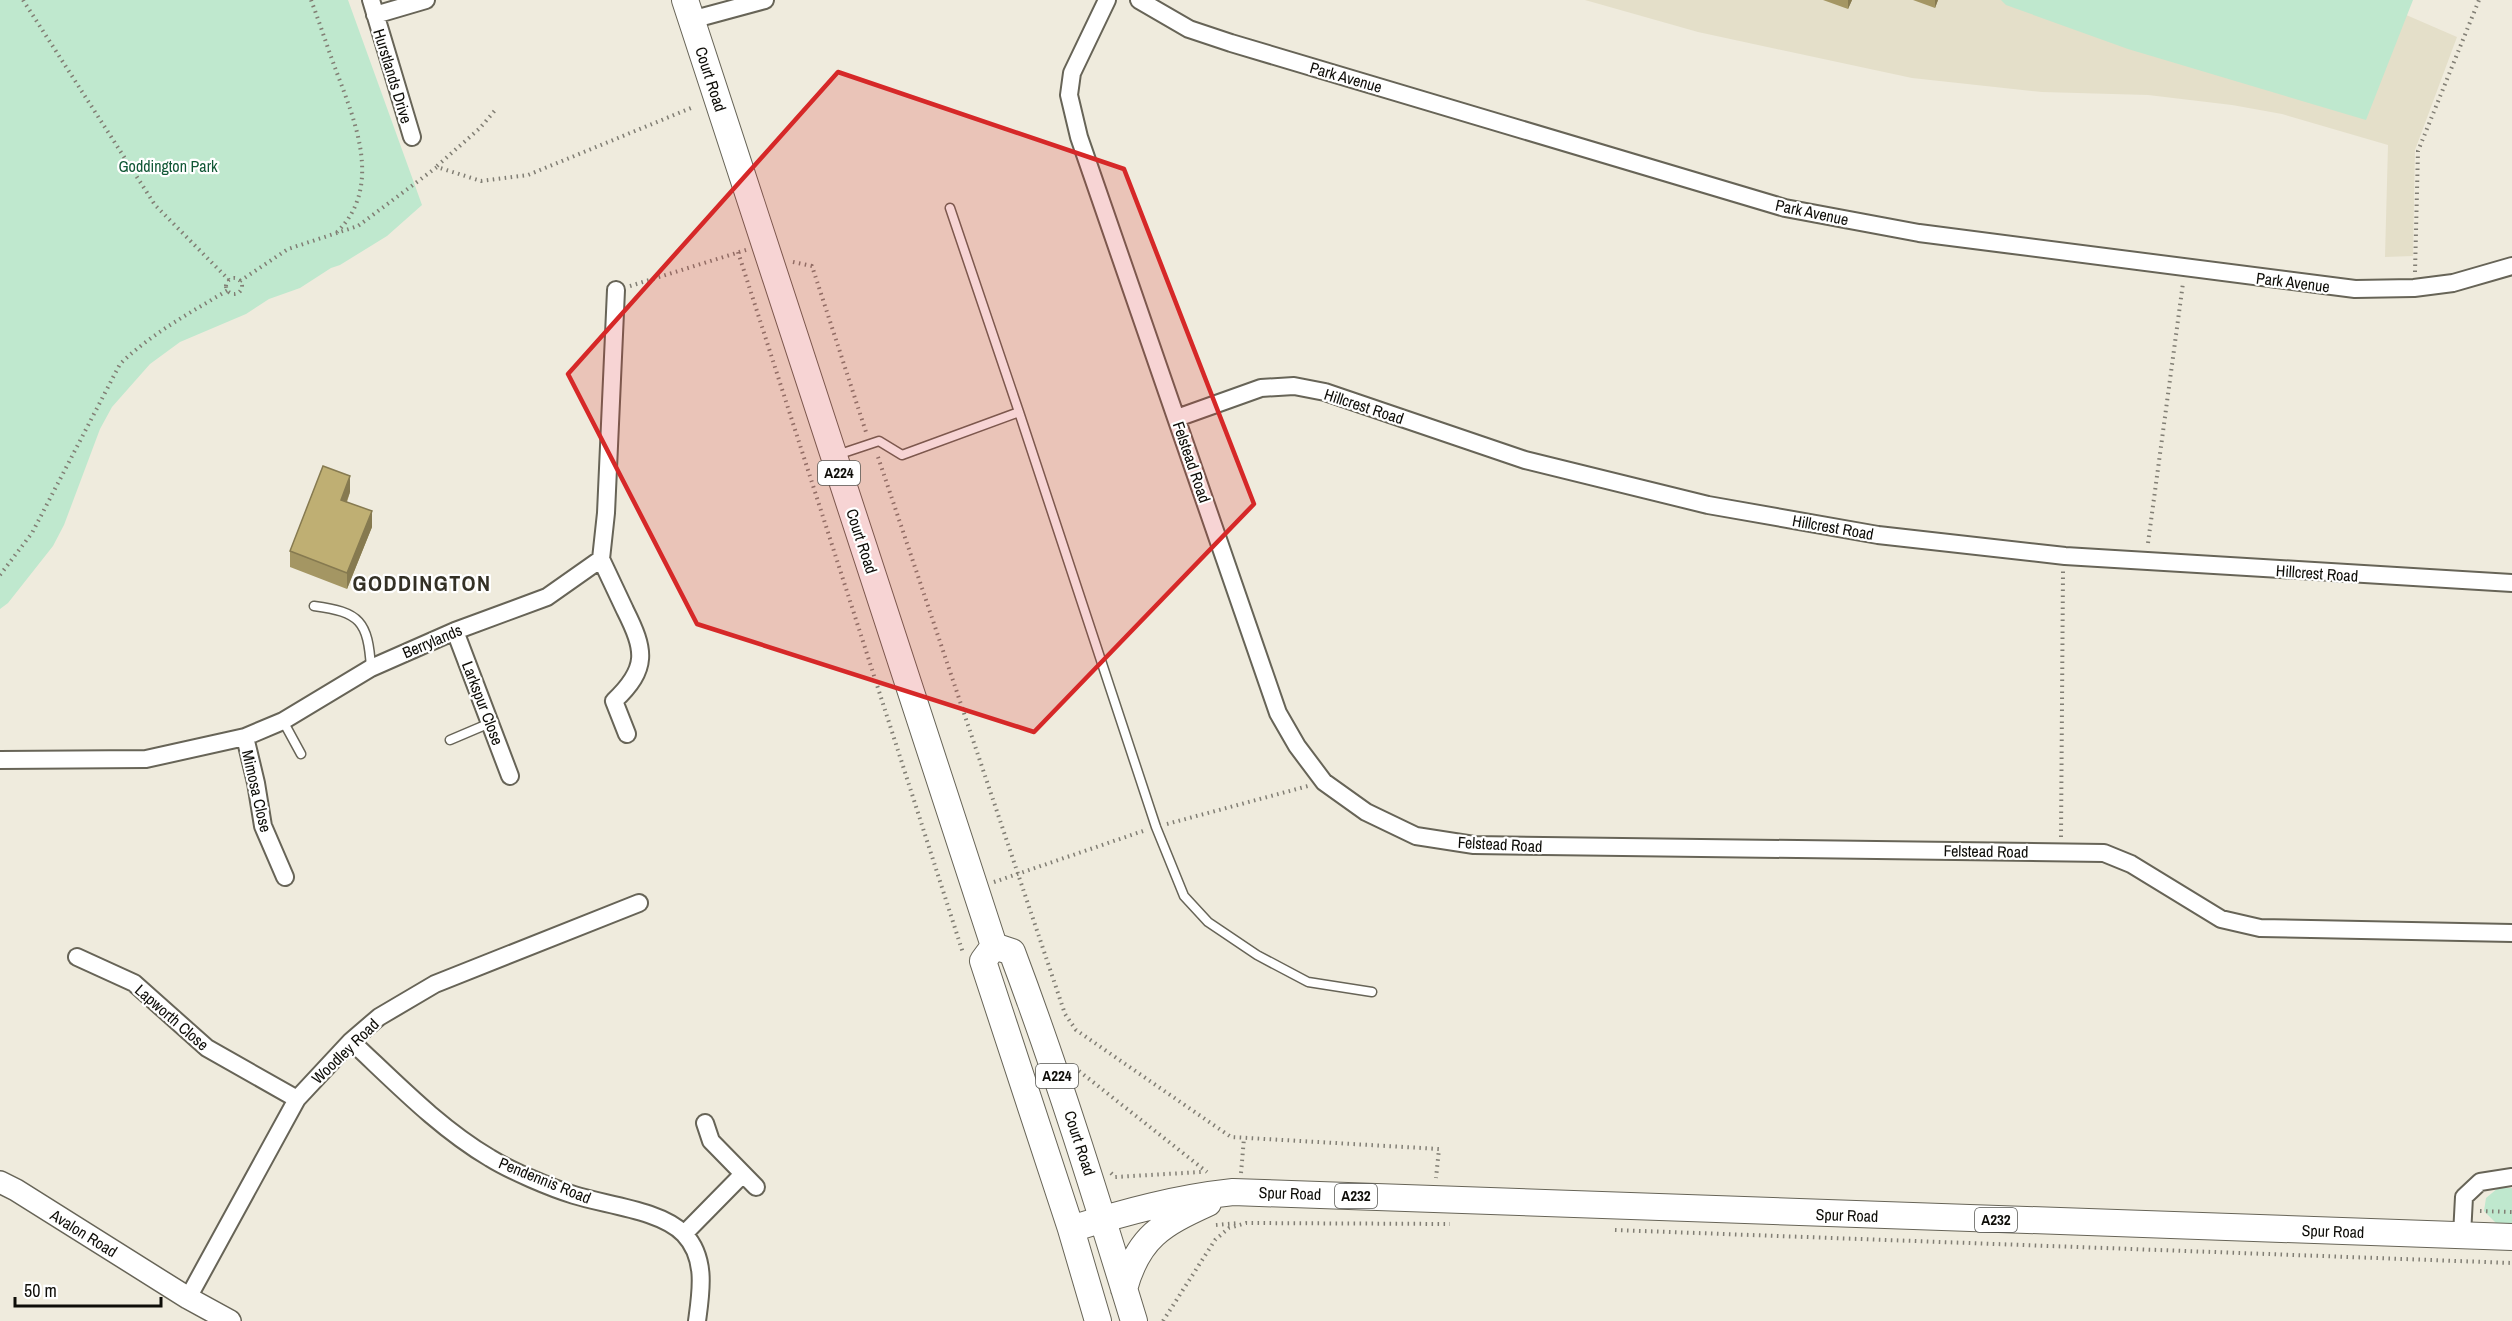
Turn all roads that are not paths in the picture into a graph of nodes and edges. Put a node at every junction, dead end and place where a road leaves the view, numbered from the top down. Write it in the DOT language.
graph roads {
  1 [pos="426,0"];
  2 [pos="765,0"];
  3 [pos="1107,0"];
  4 [pos="1139,0"];
  5 [pos="373,7"];
  6 [pos="688,10"];
  7 [pos="412,137"];
  8 [pos="950,208"];
  9 [pos="2512,266"];
  10 [pos="616,290"];
  11 [pos="1019,412"];
  12 [pos="1176,418"];
  13 [pos="834,456"];
  14 [pos="601,559"];
  15 [pos="2512,584"];
  16 [pos="314,606"];
  17 [pos="455,631"];
  18 [pos="370,668"];
  19 [pos="283,721"];
  20 [pos="490,723"];
  21 [pos="627,734"];
  22 [pos="245,737"];
  23 [pos="450,740"];
  24 [pos="301,754"];
  25 [pos="0,760"];
  26 [pos="510,776"];
  27 [pos="285,877"];
  28 [pos="639,903"];
  29 [pos="2512,933"];
  30 [pos="994,946"];
  31 [pos="77,957"];
  32 [pos="1372,992"];
  33 [pos="351,1041"];
  34 [pos="297,1099"];
  35 [pos="705,1124"];
  36 [pos="742,1175"];
  37 [pos="2512,1178"];
  38 [pos="1236,1179"];
  39 [pos="0,1182"];
  40 [pos="756,1187"];
  41 [pos="1103,1219"];
  42 [pos="2463,1223"];
  43 [pos="1071,1229"];
  44 [pos="684,1234"];
  45 [pos="2512,1237"];
  46 [pos="1124,1289"];
  47 [pos="188,1298"];
  48 [pos="222,1319"];
  49 [pos="697,1321"];
  50 [pos="1098,1321"];
  51 [pos="1134,1321"];
  1 -- 5 [label="street, Hurstlands Drive"];
  2 -- 6 [label="street"];
  3 -- 12 [label="street, Felstead Road"];
  4 -- 9 [label="street, Park Avenue"];
  5 -- 7 [label="street, Hurstlands Drive"];
  6 -- 13 [label="main road, Court Road / A224"];
  8 -- 11 [label="lane"];
  10 -- 14 [label="street"];
  11 -- 13 [label="lane"];
  11 -- 32 [label="lane"];
  12 -- 15 [label="street, Hillcrest Road"];
  12 -- 29 [label="street, Felstead Road"];
  13 -- 30 [label="main road, Court Road / A224"];
  14 -- 17 [label="street, Berrylands"];
  14 -- 21 [label="street"];
  16 -- 18 [label="lane"];
  17 -- 18 [label="street, Berrylands"];
  17 -- 20 [label="street, Larkspur Close"];
  18 -- 19 [label="street, Berrylands"];
  19 -- 22 [label="street, Berrylands"];
  19 -- 24 [label="lane"];
  20 -- 23 [label="lane"];
  20 -- 26 [label="street, Larkspur Close"];
  22 -- 25 [label="street, Berrylands"];
  22 -- 27 [label="street, Mimosa Close"];
  28 -- 33 [label="street, Woodley Road"];
  30 -- 41 [label="main road, Court Road / A224"];
  30 -- 43 [label="main road, A224"];
  31 -- 34 [label="street, Lapworth Close"];
  33 -- 34 [label="street, Woodley Road"];
  33 -- 44 [label="street, Pendennis Road"];
  34 -- 47 [label="street, Woodley Road"];
  35 -- 36 [label="street"];
  36 -- 40 [label="street"];
  36 -- 44 [label="street"];
  37 -- 42 [label="street"];
  38 -- 41 [label="main road, Spur Road"];
  38 -- 42 [label="main road, Spur Road / A232"];
  38 -- 46 [label="main road"];
  39 -- 47 [label="street, Avalon Road"];
  41 -- 43 [label="main road, Spur Road"];
  41 -- 46 [label="main road, Court Road / A224"];
  42 -- 45 [label="main road, Spur Road / A232"];
  43 -- 50 [label="main road, A224"];
  44 -- 49 [label="street, Pendennis Road"];
  46 -- 51 [label="main road, Court Road / A224"];
  47 -- 48 [label="street, Avalon Road"];
}
